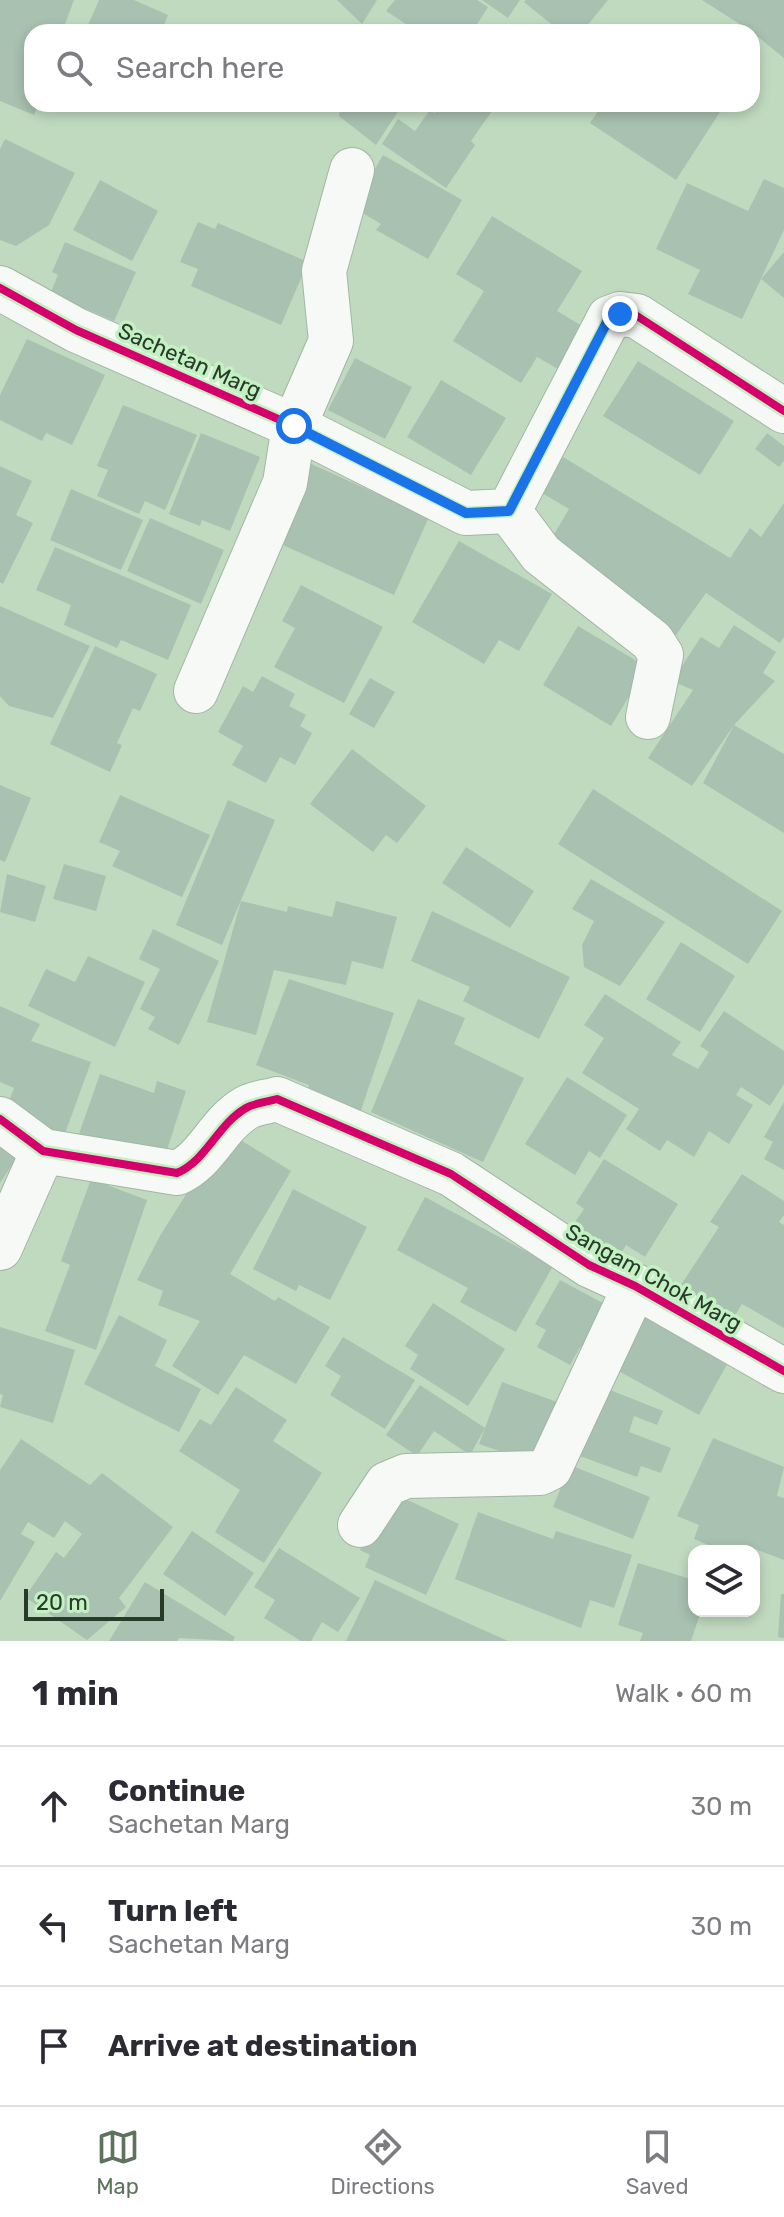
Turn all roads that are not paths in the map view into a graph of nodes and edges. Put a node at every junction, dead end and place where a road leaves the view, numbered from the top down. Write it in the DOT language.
graph roads {
  1 [pos="352,170"];
  2 [pos="0,288"];
  3 [pos="784,411"];
  4 [pos="294,426"];
  5 [pos="509,511"];
  6 [pos="196,691"];
  7 [pos="648,717"];
  8 [pos="0,1119"];
  9 [pos="43,1151"];
  10 [pos="0,1248"];
  11 [pos="635,1286"];
  12 [pos="784,1371"];
  13 [pos="360,1525"];
  1 -- 4 [label="street"];
  2 -- 4 [label="street, Sachetan Marg"];
  3 -- 5 [label="street"];
  4 -- 5 [label="street, Sachetan Marg"];
  4 -- 6 [label="street"];
  5 -- 7 [label="street"];
  8 -- 9 [label="street, Sangam Chok Marg"];
  9 -- 10 [label="street"];
  9 -- 11 [label="street, Sangam Chok Marg"];
  11 -- 12 [label="street, Sangam Chok Marg"];
  11 -- 13 [label="street"];
}
